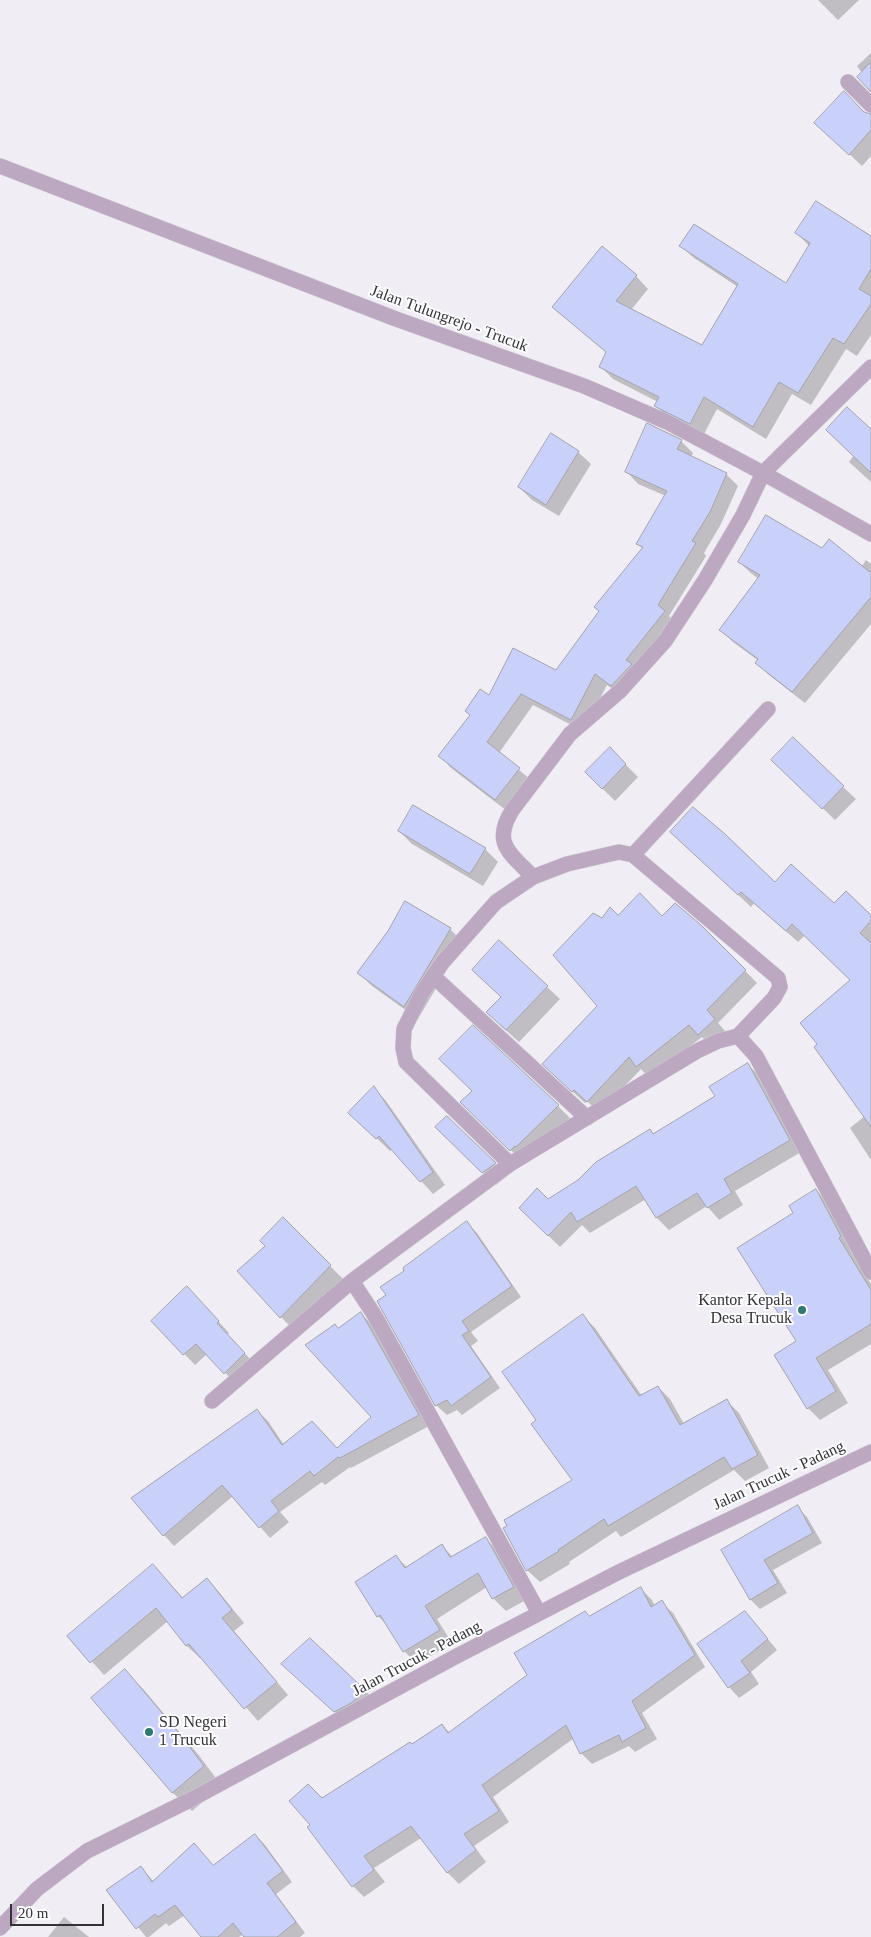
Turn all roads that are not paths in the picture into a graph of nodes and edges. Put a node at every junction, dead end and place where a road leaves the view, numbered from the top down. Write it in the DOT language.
graph roads {
  1 [pos="848,82"];
  2 [pos="871,105"];
  3 [pos="0,166"];
  4 [pos="871,366"];
  5 [pos="763,473"];
  6 [pos="871,534"];
  7 [pos="768,709"];
  8 [pos="633,855"];
  9 [pos="533,877"];
  10 [pos="433,976"];
  11 [pos="738,1036"];
  12 [pos="587,1118"];
  13 [pos="510,1164"];
  14 [pos="871,1272"];
  15 [pos="352,1281"];
  16 [pos="212,1401"];
  17 [pos="871,1452"];
  18 [pos="539,1613"];
  19 [pos="0,1928"];
  1 -- 2 [label="street"];
  3 -- 5 [label="street, Jalan Tulungrejo - Trucuk"];
  4 -- 5 [label="street"];
  5 -- 6 [label="street, Jalan Tulungrejo - Trucuk"];
  5 -- 9 [label="street"];
  7 -- 8 [label="street"];
  8 -- 9 [label="street"];
  8 -- 11 [label="street"];
  9 -- 10 [label="street"];
  10 -- 12 [label="street"];
  10 -- 13 [label="street"];
  11 -- 12 [label="street"];
  11 -- 14 [label="street"];
  12 -- 13 [label="street"];
  13 -- 15 [label="street"];
  15 -- 16 [label="street"];
  15 -- 18 [label="street"];
  17 -- 18 [label="street, Jalan Trucuk - Padang"];
  18 -- 19 [label="street, Jalan Trucuk - Padang"];
}
